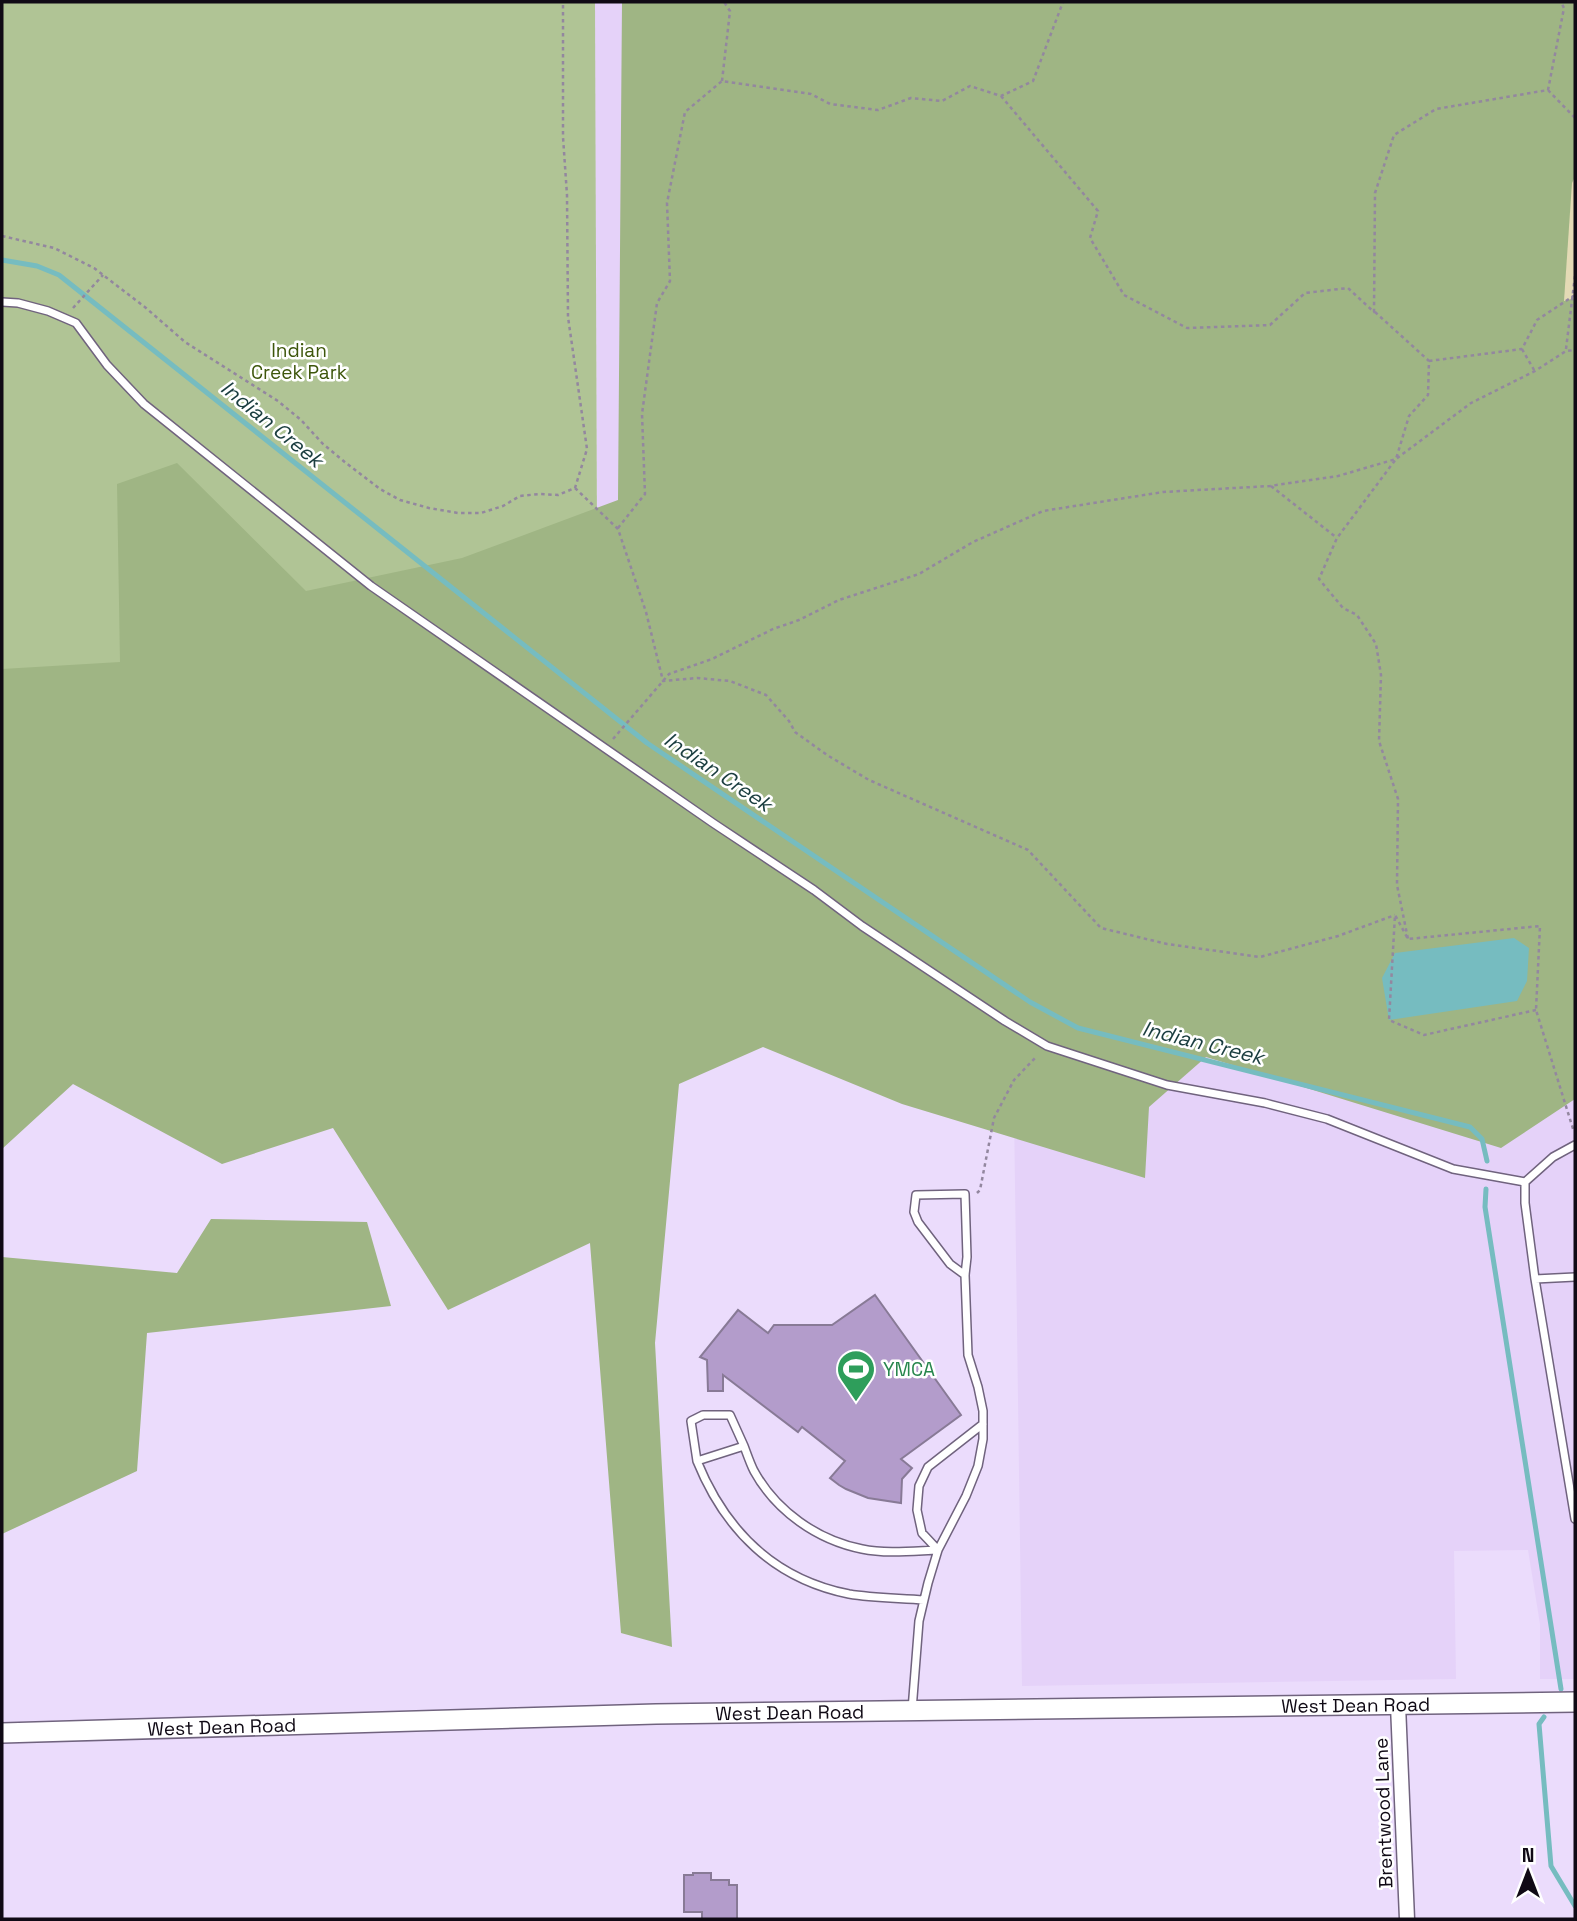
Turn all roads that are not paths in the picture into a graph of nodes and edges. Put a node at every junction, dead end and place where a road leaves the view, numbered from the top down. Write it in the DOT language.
graph roads {
  1 [pos="2,302"];
  2 [pos="1575,1145"];
  3 [pos="1525,1182"];
  4 [pos="965,1275"];
  5 [pos="1575,1276"];
  6 [pos="1535,1279"];
  7 [pos="983,1424"];
  8 [pos="744,1446"];
  9 [pos="697,1461"];
  10 [pos="1575,1519"];
  11 [pos="938,1550"];
  12 [pos="924,1600"];
  13 [pos="1575,1702"];
  14 [pos="1398,1705"];
  15 [pos="912,1711"];
  16 [pos="2,1733"];
  17 [pos="1407,1919"];
  1 -- 3 [label="lane"];
  2 -- 3 [label="lane"];
  3 -- 6 [label="lane"];
  4 -- 4 [label="lane"];
  4 -- 7 [label="lane"];
  5 -- 6 [label="lane"];
  6 -- 10 [label="lane"];
  7 -- 11 [label="lane"];
  7 -- 11 [label="lane"];
  8 -- 9 [label="lane"];
  8 -- 9 [label="lane"];
  8 -- 11 [label="lane"];
  9 -- 12 [label="lane"];
  11 -- 12 [label="lane"];
  12 -- 15 [label="lane"];
  13 -- 14 [label="street, West Dean Road"];
  14 -- 15 [label="street, West Dean Road"];
  14 -- 17 [label="street, Brentwood Lane"];
  15 -- 16 [label="street, West Dean Road"];
}
